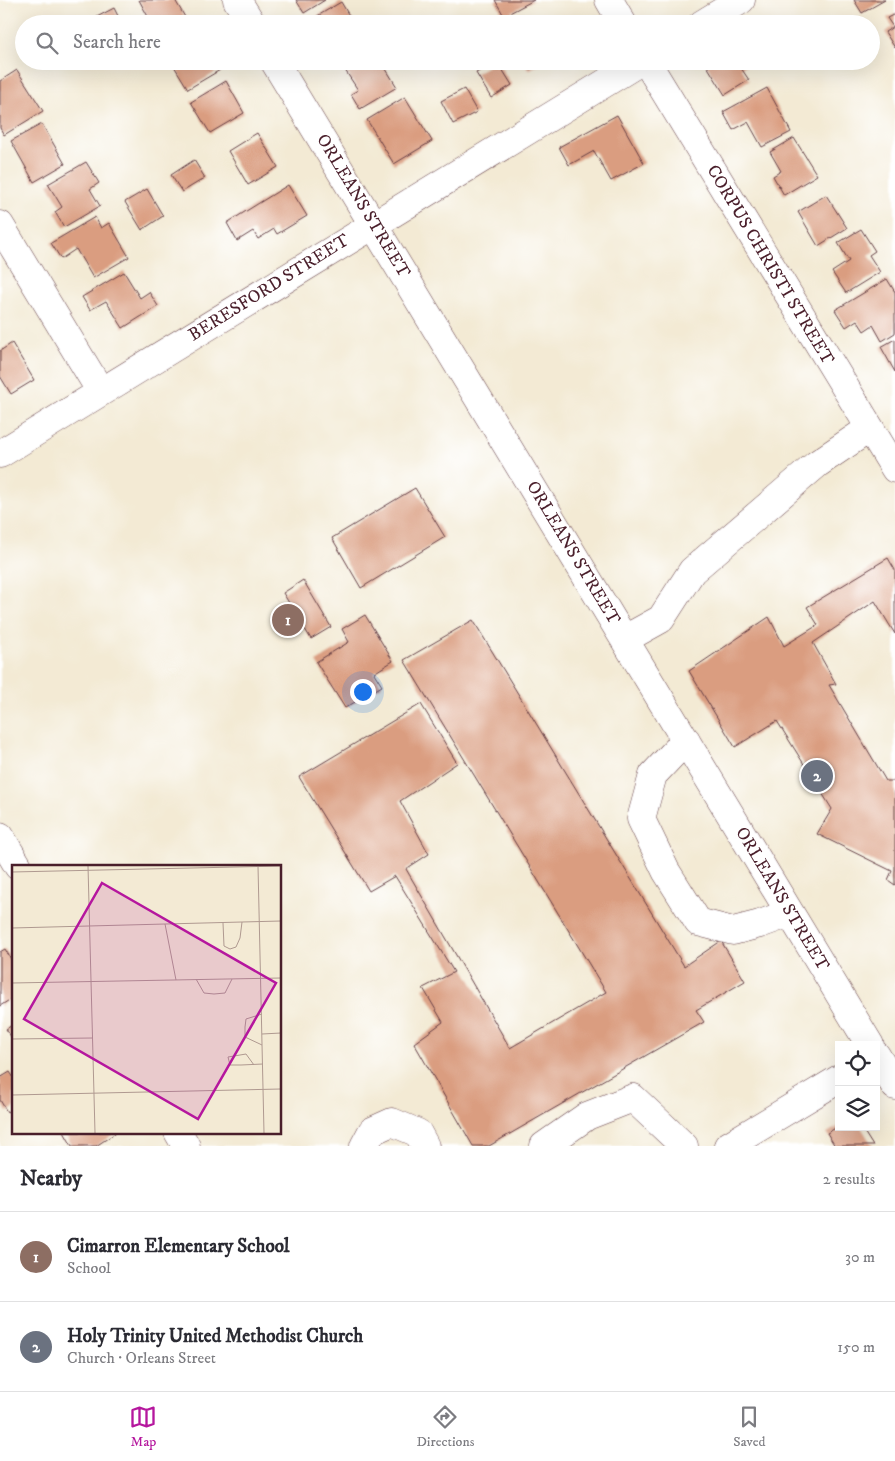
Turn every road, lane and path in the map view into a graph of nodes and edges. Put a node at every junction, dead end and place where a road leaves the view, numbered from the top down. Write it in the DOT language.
graph roads {
  1 [pos="237,0"];
  2 [pos="609,0"];
  3 [pos="741,0"];
  4 [pos="246,15"];
  5 [pos="618,15"];
  6 [pos="717,15"];
  7 [pos="280,70"];
  8 [pos="626,70"];
  9 [pos="651,70"];
  10 [pos="373,223"];
  11 [pos="0,225"];
  12 [pos="101,392"];
  13 [pos="870,428"];
  14 [pos="0,454"];
  15 [pos="895,468"];
  16 [pos="625,639"];
  17 [pos="686,740"];
  18 [pos="0,836"];
  19 [pos="17,865"];
  20 [pos="790,913"];
  21 [pos="868,1041"];
  22 [pos="895,1044"];
  23 [pos="880,1053"];
  24 [pos="880,1062"];
  25 [pos="835,1081"];
  26 [pos="895,1086"];
  27 [pos="179,1134"];
  28 [pos="186,1146"];
  29 [pos="364,1146"];
  30 [pos="425,1146"];
  31 [pos="544,1146"];
  32 [pos="684,1146"];
  33 [pos="728,1146"];
  1 -- 4 [label="street"];
  2 -- 5 [label="street"];
  3 -- 6 [label="street"];
  7 -- 10 [label="street, ORLEANS STREET"];
  8 -- 10 [label="street, BERESFORD STREET"];
  9 -- 13 [label="street, CORPUS CHRISTI STREET"];
  10 -- 12 [label="street, BERESFORD STREET"];
  10 -- 16 [label="street, ORLEANS STREET"];
  11 -- 12 [label="street"];
  12 -- 14 [label="street, BERESFORD STREET"];
  13 -- 15 [label="street, CORPUS CHRISTI STREET"];
  13 -- 16 [label="street"];
  16 -- 17 [label="street, ORLEANS STREET"];
  17 -- 20 [label="street, ORLEANS STREET"];
  17 -- 20 [label="street"];
  18 -- 19 [label="street"];
  20 -- 21 [label="street, ORLEANS STREET"];
  22 -- 23 [label="street"];
  24 -- 26 [label="street"];
  25 -- 33 [label="street"];
  27 -- 28 [label="street"];
  29 -- 30 [label="street"];
  31 -- 32 [label="street"];
}
